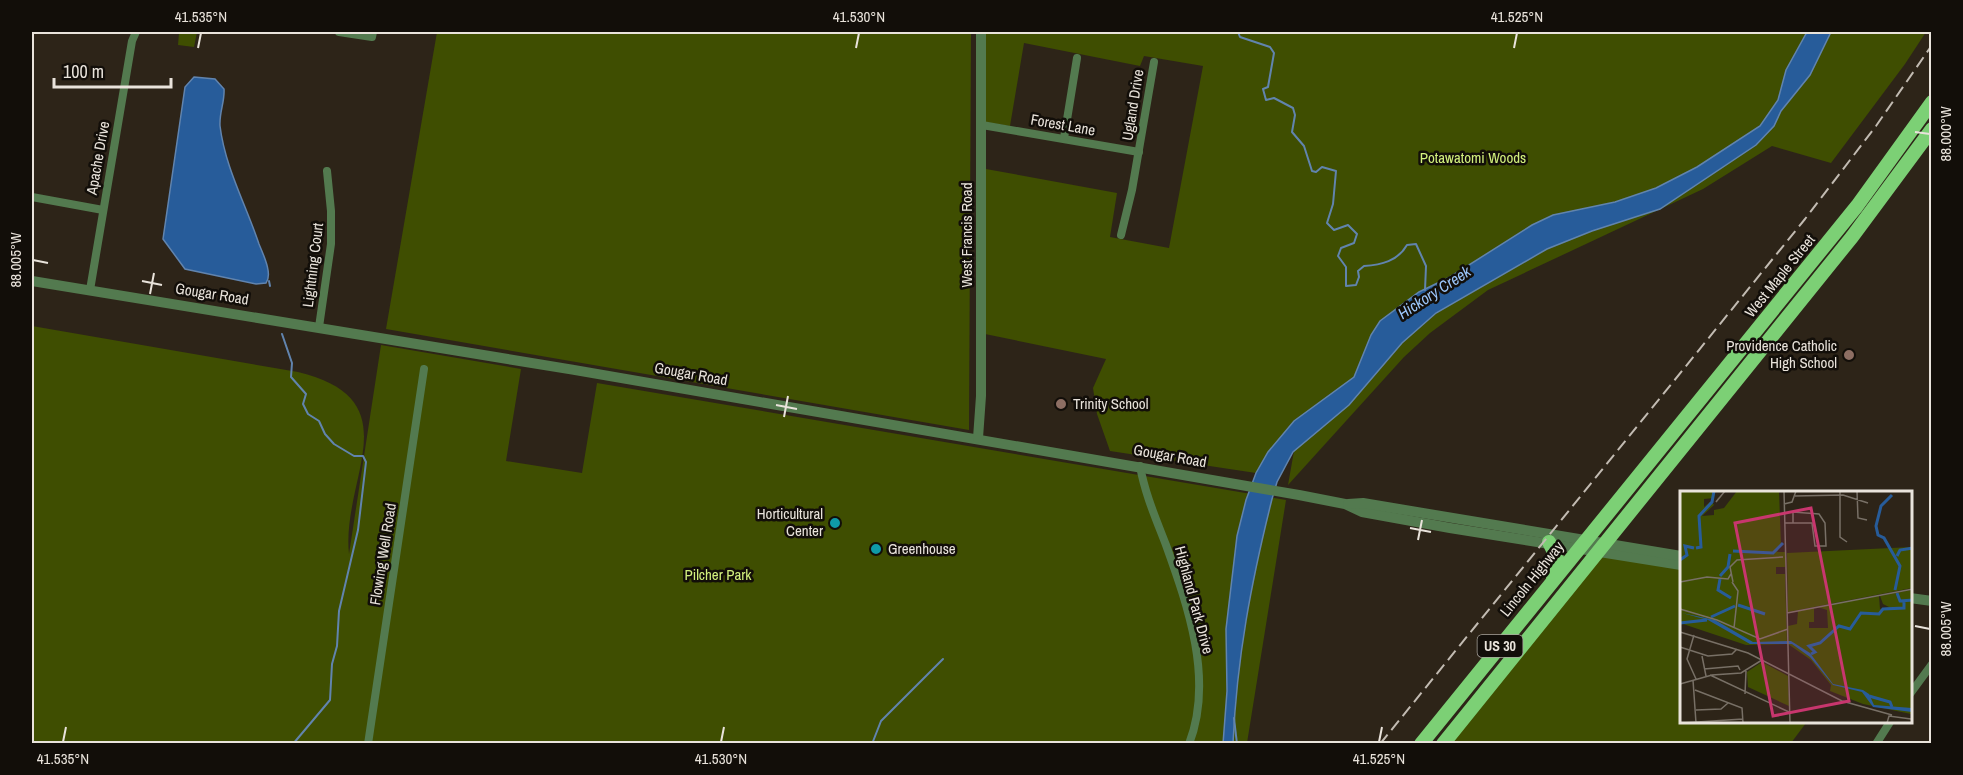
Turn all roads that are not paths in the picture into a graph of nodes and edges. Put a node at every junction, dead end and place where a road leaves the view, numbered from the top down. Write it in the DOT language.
graph roads {
  1 [pos="136,32"];
  2 [pos="339,32"];
  3 [pos="981,32"];
  4 [pos="373,34"];
  5 [pos="1077,58"];
  6 [pos="1154,62"];
  7 [pos="1932,102"];
  8 [pos="982,125"];
  9 [pos="1932,129"];
  10 [pos="1064,138"];
  11 [pos="1139,152"];
  12 [pos="327,171"];
  13 [pos="32,197"];
  14 [pos="103,210"];
  15 [pos="1121,235"];
  16 [pos="32,281"];
  17 [pos="90,290"];
  18 [pos="319,327"];
  19 [pos="424,369"];
  20 [pos="978,438"];
  21 [pos="1140,466"];
  22 [pos="1345,504"];
  23 [pos="1549,542"];
  24 [pos="1582,543"];
  25 [pos="1600,547"];
  26 [pos="1680,556"];
  27 [pos="1680,565"];
  28 [pos="1550,583"];
  29 [pos="1912,598"];
  30 [pos="1932,601"];
  31 [pos="1932,664"];
  32 [pos="1912,693"];
  33 [pos="1889,724"];
  34 [pos="368,744"];
  35 [pos="1190,744"];
  36 [pos="1421,744"];
  37 [pos="1443,744"];
  38 [pos="1876,744"];
  1 -- 14 [label="street, Apache Drive"];
  2 -- 4 [label="street"];
  3 -- 8 [label="street, West Francis Road"];
  5 -- 10 [label="street"];
  6 -- 11 [label="street, Ugland Drive"];
  7 -- 24 [label="main road, West Maple Street / US 30"];
  8 -- 10 [label="street, Forest Lane"];
  8 -- 20 [label="street, West Francis Road"];
  9 -- 25 [label="main road, West Maple Street / US 30"];
  10 -- 11 [label="street, Forest Lane"];
  11 -- 15 [label="street, Ugland Drive"];
  12 -- 18 [label="street, Lightning Court"];
  13 -- 14 [label="street"];
  14 -- 17 [label="street, Apache Drive"];
  16 -- 17 [label="street, Gougar Road"];
  17 -- 18 [label="street, Gougar Road"];
  18 -- 20 [label="street, Gougar Road"];
  19 -- 34 [label="street, Flowing Well Road"];
  20 -- 21 [label="street, Gougar Road"];
  21 -- 22 [label="street, Gougar Road"];
  21 -- 35 [label="street, Highland Park Drive"];
  22 -- 23 [label="street, Gougar Road"];
  22 -- 24 [label="street, Gougar Road"];
  23 -- 24 [label="street, Gougar Road"];
  23 -- 28 [label="main road"];
  24 -- 25 [label="street, Gougar Road"];
  24 -- 28 [label="main road, Lincoln Highway / US 30"];
  25 -- 26 [label="street, Gougar Road"];
  25 -- 27 [label="street, Gougar Road"];
  25 -- 37 [label="main road, US 30"];
  28 -- 36 [label="main road, Lincoln Highway / US 30"];
  29 -- 30 [label="street"];
  31 -- 32 [label="street"];
  33 -- 38 [label="street"];
}
